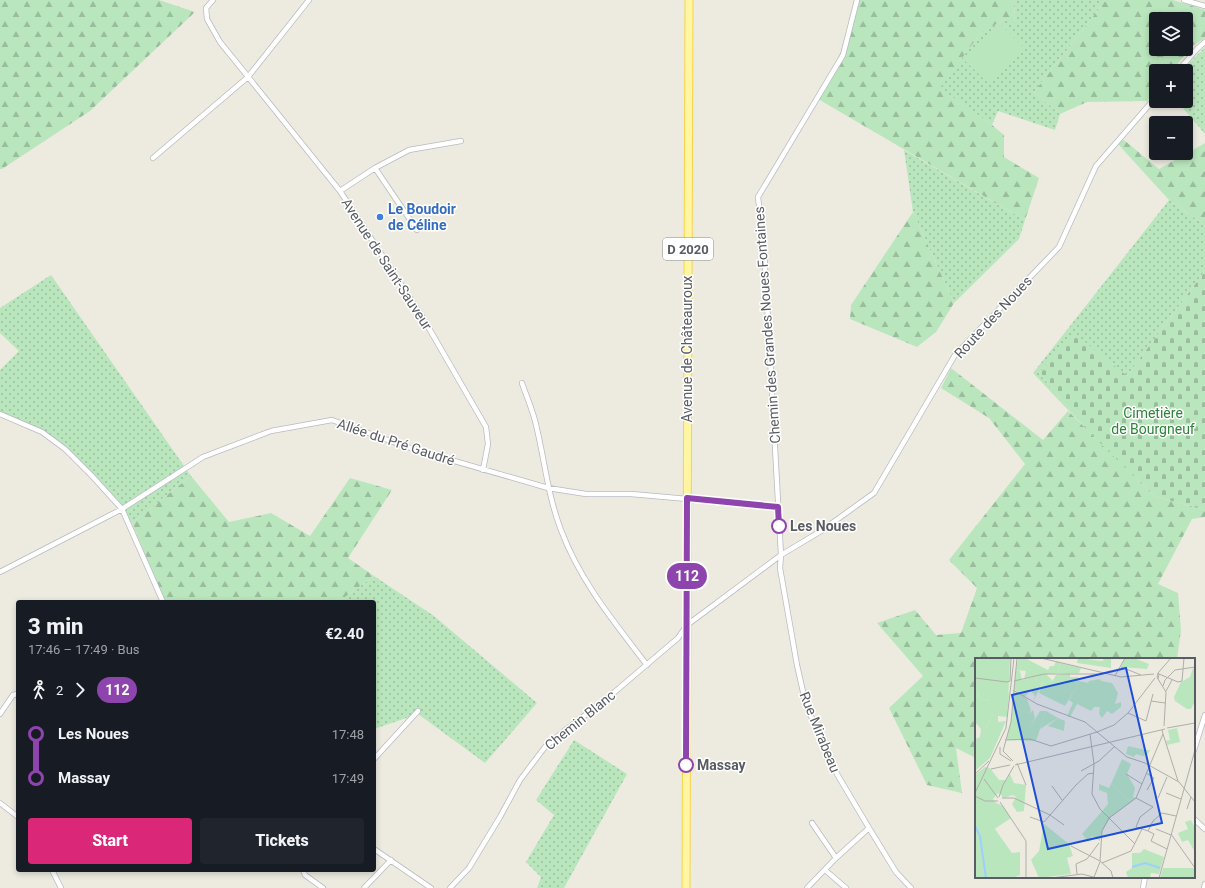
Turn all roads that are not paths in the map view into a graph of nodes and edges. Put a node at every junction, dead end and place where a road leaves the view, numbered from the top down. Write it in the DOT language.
graph roads {
  1 [pos="213,0"];
  2 [pos="309,0"];
  3 [pos="689,0"];
  4 [pos="857,0"];
  5 [pos="1184,0"];
  6 [pos="1205,6"];
  7 [pos="1205,42"];
  8 [pos="1184,64"];
  9 [pos="248,77"];
  10 [pos="1149,105"];
  11 [pos="460,141"];
  12 [pos="153,158"];
  13 [pos="376,168"];
  14 [pos="340,191"];
  15 [pos="417,230"];
  16 [pos="522,383"];
  17 [pos="0,414"];
  18 [pos="483,470"];
  19 [pos="548,488"];
  20 [pos="687,498"];
  21 [pos="778,507"];
  22 [pos="122,509"];
  23 [pos="781,555"];
  24 [pos="0,572"];
  25 [pos="162,600"];
  26 [pos="687,625"];
  27 [pos="647,665"];
  28 [pos="16,695"];
  29 [pos="418,711"];
  30 [pos="0,714"];
  31 [pos="1205,715"];
  32 [pos="1195,747"];
  33 [pos="376,757"];
  34 [pos="0,803"];
  35 [pos="16,815"];
  36 [pos="1195,820"];
  37 [pos="812,822"];
  38 [pos="868,828"];
  39 [pos="1205,829"];
  40 [pos="376,850"];
  41 [pos="836,858"];
  42 [pos="391,860"];
  43 [pos="824,870"];
  44 [pos="53,872"];
  45 [pos="304,872"];
  46 [pos="1145,878"];
  47 [pos="1205,884"];
  48 [pos="61,888"];
  49 [pos="323,888"];
  50 [pos="364,888"];
  51 [pos="431,888"];
  52 [pos="450,888"];
  53 [pos="686,888"];
  54 [pos="807,888"];
  55 [pos="846,888"];
  56 [pos="911,888"];
  57 [pos="1143,888"];
  58 [pos="1204,888"];
  1 -- 9 [label="street, Avenue de Saint-Sauveur"];
  2 -- 9 [label="street"];
  3 -- 20 [label="main road, Avenue de Châteauroux / D 2020"];
  4 -- 21 [label="street, Chemin des Grandes Noues Fontaines"];
  5 -- 6 [label="street"];
  7 -- 8 [label="street"];
  9 -- 12 [label="street"];
  9 -- 14 [label="street, Avenue de Saint-Sauveur"];
  10 -- 23 [label="street, Route des Noues"];
  11 -- 13 [label="street"];
  13 -- 14 [label="street"];
  13 -- 15 [label="street"];
  14 -- 18 [label="street, Avenue de Saint-Sauveur"];
  16 -- 19 [label="street"];
  17 -- 22 [label="street"];
  18 -- 19 [label="street, Allée du Pré Gaudré"];
  18 -- 22 [label="street, Allée du Pré Gaudré"];
  19 -- 20 [label="street, Allée du Pré Gaudré"];
  19 -- 27 [label="street"];
  20 -- 21 [label="street, Allée du Pré Gaudré"];
  20 -- 26 [label="main road, Avenue de Châteauroux / D 2020"];
  21 -- 23 [label="street, Chemin des Grandes Noues Fontaines"];
  22 -- 24 [label="street, Allée du Pré Gaudré"];
  22 -- 25 [label="street"];
  23 -- 26 [label="street, Route des Noues"];
  23 -- 38 [label="street, Rue Mirabeau"];
  26 -- 27 [label="street, Chemin Blanc"];
  26 -- 53 [label="main road, D 2020"];
  27 -- 52 [label="street, Chemin Blanc"];
  28 -- 30 [label="street"];
  29 -- 33 [label="street"];
  31 -- 32 [label="street"];
  34 -- 35 [label="street"];
  36 -- 39 [label="street"];
  37 -- 41 [label="street"];
  38 -- 41 [label="street"];
  38 -- 56 [label="street, Rue Mirabeau"];
  40 -- 42 [label="street"];
  41 -- 43 [label="street"];
  42 -- 50 [label="street"];
  42 -- 51 [label="street"];
  43 -- 54 [label="street"];
  43 -- 55 [label="street"];
  44 -- 48 [label="street"];
  45 -- 49 [label="street"];
  46 -- 57 [label="street"];
  47 -- 58 [label="street"];
}
